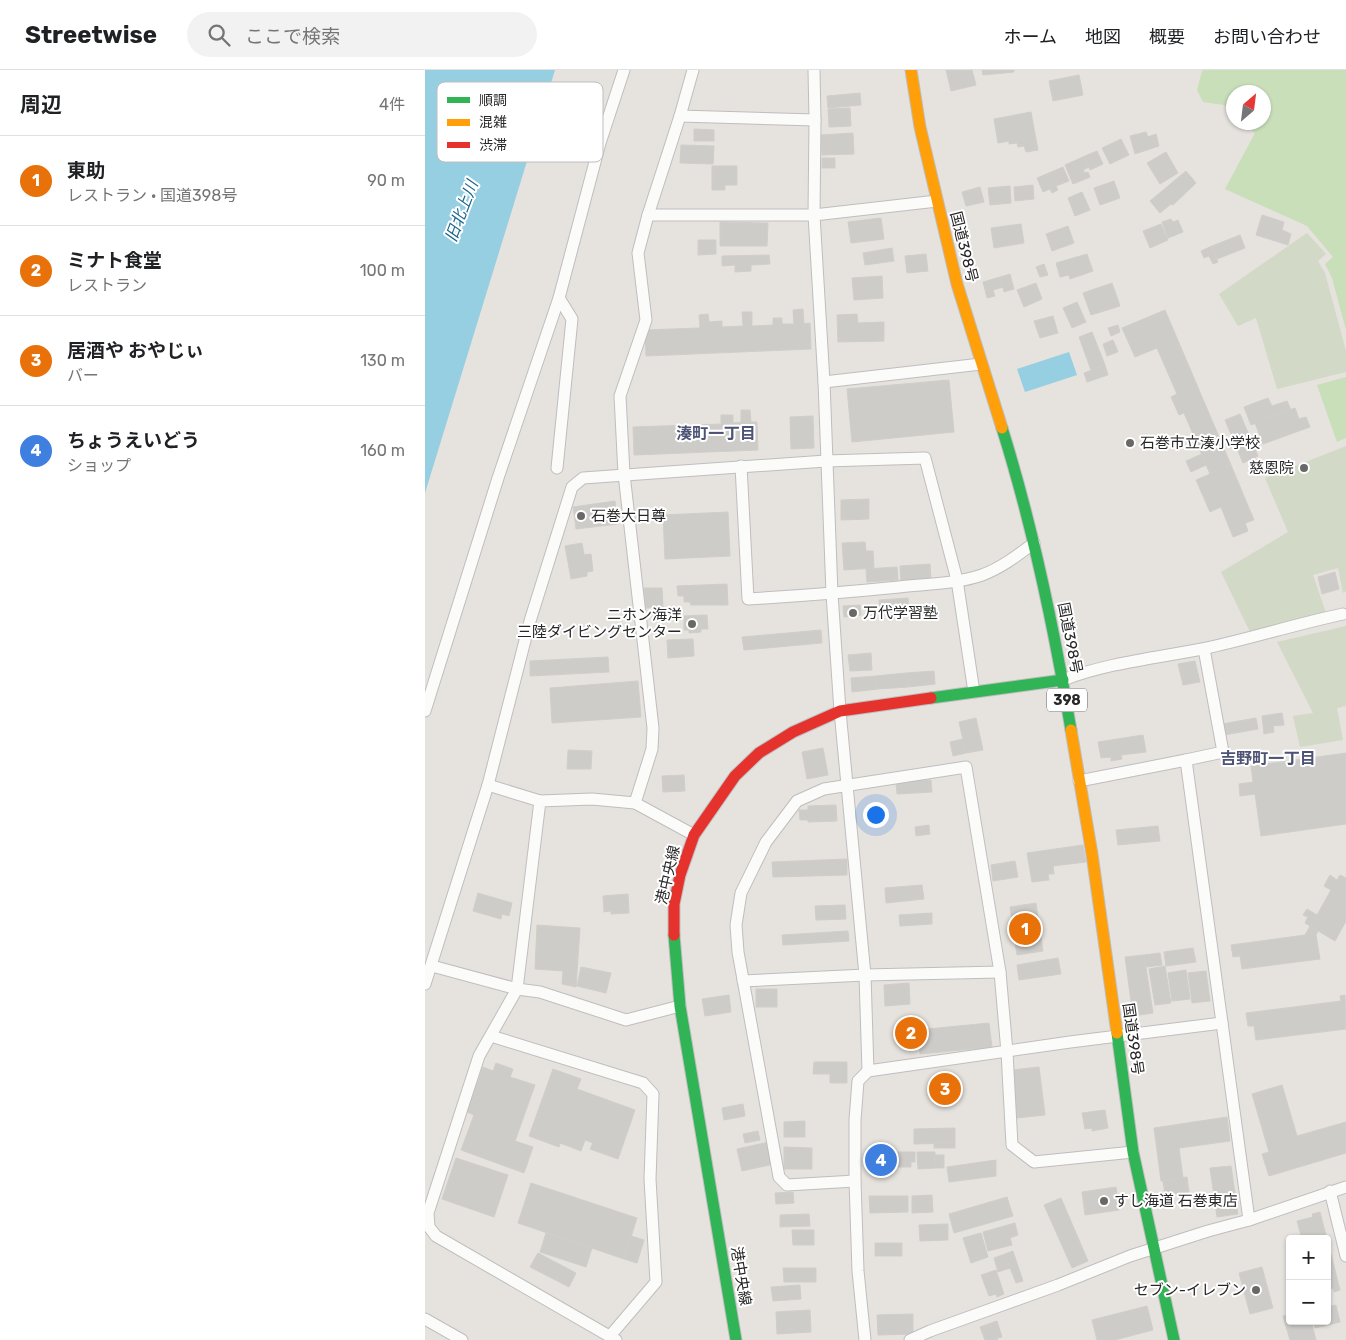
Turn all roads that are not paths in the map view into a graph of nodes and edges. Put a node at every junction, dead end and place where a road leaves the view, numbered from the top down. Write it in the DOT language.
graph roads {
  1 [pos="624,70"];
  2 [pos="693,70"];
  3 [pos="813,70"];
  4 [pos="911,70"];
  5 [pos="680,116"];
  6 [pos="815,120"];
  7 [pos="603,131"];
  8 [pos="594,162"];
  9 [pos="937,201"];
  10 [pos="647,215"];
  11 [pos="814,215"];
  12 [pos="559,298"];
  13 [pos="981,364"];
  14 [pos="823,382"];
  15 [pos="826,461"];
  16 [pos="741,466"];
  17 [pos="557,468"];
  18 [pos="624,474"];
  19 [pos="1034,543"];
  20 [pos="957,580"];
  21 [pos="832,594"];
  22 [pos="1343,614"];
  23 [pos="1204,649"];
  24 [pos="1063,680"];
  25 [pos="974,692"];
  26 [pos="425,711"];
  27 [pos="840,711"];
  28 [pos="1186,760"];
  29 [pos="1079,780"];
  30 [pos="847,784"];
  31 [pos="488,785"];
  32 [pos="540,801"];
  33 [pos="635,803"];
  34 [pos="693,835"];
  35 [pos="431,966"];
  36 [pos="1000,972"];
  37 [pos="865,976"];
  38 [pos="743,981"];
  39 [pos="425,984"];
  40 [pos="517,989"];
  41 [pos="680,1006"];
  42 [pos="1222,1023"];
  43 [pos="491,1036"];
  44 [pos="1118,1037"];
  45 [pos="1007,1052"];
  46 [pos="868,1071"];
  47 [pos="1133,1152"];
  48 [pos="855,1180"];
  49 [pos="1346,1187"];
  50 [pos="1330,1191"];
  51 [pos="1249,1220"];
  52 [pos="1154,1248"];
  53 [pos="1346,1256"];
  54 [pos="425,1319"];
  55 [pos="613,1338"];
  56 [pos="462,1340"];
  57 [pos="736,1340"];
  58 [pos="865,1340"];
  59 [pos="910,1340"];
  60 [pos="1174,1340"];
  1 -- 7 [label="street"];
  2 -- 5 [label="street"];
  3 -- 6 [label="street"];
  4 -- 9 [label="main road, 国道398号 / 398"];
  5 -- 6 [label="street"];
  5 -- 10 [label="street"];
  6 -- 11 [label="street"];
  8 -- 12 [label="street"];
  9 -- 11 [label="street"];
  9 -- 13 [label="main road, 国道398号 / 398"];
  10 -- 11 [label="street"];
  10 -- 18 [label="street"];
  11 -- 14 [label="street"];
  12 -- 17 [label="street"];
  12 -- 26 [label="street"];
  13 -- 14 [label="street"];
  13 -- 19 [label="main road, 国道398号 / 398"];
  14 -- 15 [label="street"];
  15 -- 16 [label="street"];
  15 -- 20 [label="street"];
  15 -- 21 [label="street"];
  16 -- 18 [label="street"];
  16 -- 21 [label="street"];
  18 -- 31 [label="street"];
  18 -- 33 [label="street"];
  19 -- 20 [label="street"];
  19 -- 24 [label="main road, 国道398号 / 398"];
  20 -- 21 [label="street"];
  20 -- 25 [label="street"];
  21 -- 27 [label="street"];
  22 -- 23 [label="street"];
  23 -- 24 [label="street"];
  23 -- 28 [label="street"];
  24 -- 25 [label="main road, 港中央線"];
  24 -- 29 [label="main road, 国道398号 / 398"];
  25 -- 27 [label="main road, 港中央線"];
  27 -- 30 [label="street"];
  27 -- 34 [label="main road, 港中央線"];
  28 -- 29 [label="street"];
  28 -- 42 [label="street"];
  29 -- 44 [label="main road, 国道398号 / 398"];
  30 -- 36 [label="street"];
  30 -- 37 [label="street"];
  30 -- 38 [label="street"];
  31 -- 32 [label="street"];
  31 -- 35 [label="street"];
  32 -- 33 [label="street"];
  32 -- 40 [label="street"];
  33 -- 34 [label="street"];
  34 -- 41 [label="main road, 港中央線"];
  35 -- 39 [label="street"];
  35 -- 40 [label="street"];
  36 -- 37 [label="street"];
  36 -- 45 [label="street"];
  37 -- 38 [label="street"];
  37 -- 46 [label="street"];
  38 -- 48 [label="street"];
  40 -- 41 [label="street"];
  40 -- 43 [label="street"];
  41 -- 57 [label="main road, 港中央線"];
  42 -- 44 [label="street"];
  42 -- 51 [label="street"];
  43 -- 55 [label="street"];
  43 -- 55 [label="street"];
  44 -- 45 [label="street"];
  44 -- 47 [label="main road, 国道398号 / 398"];
  45 -- 46 [label="street"];
  45 -- 47 [label="street"];
  46 -- 48 [label="street"];
  47 -- 52 [label="main road, 国道398号 / 398"];
  48 -- 58 [label="street"];
  49 -- 50 [label="street"];
  50 -- 51 [label="street"];
  50 -- 53 [label="street"];
  51 -- 52 [label="street"];
  52 -- 59 [label="street"];
  52 -- 60 [label="main road, 国道398号 / 398"];
  54 -- 56 [label="street"];
}
